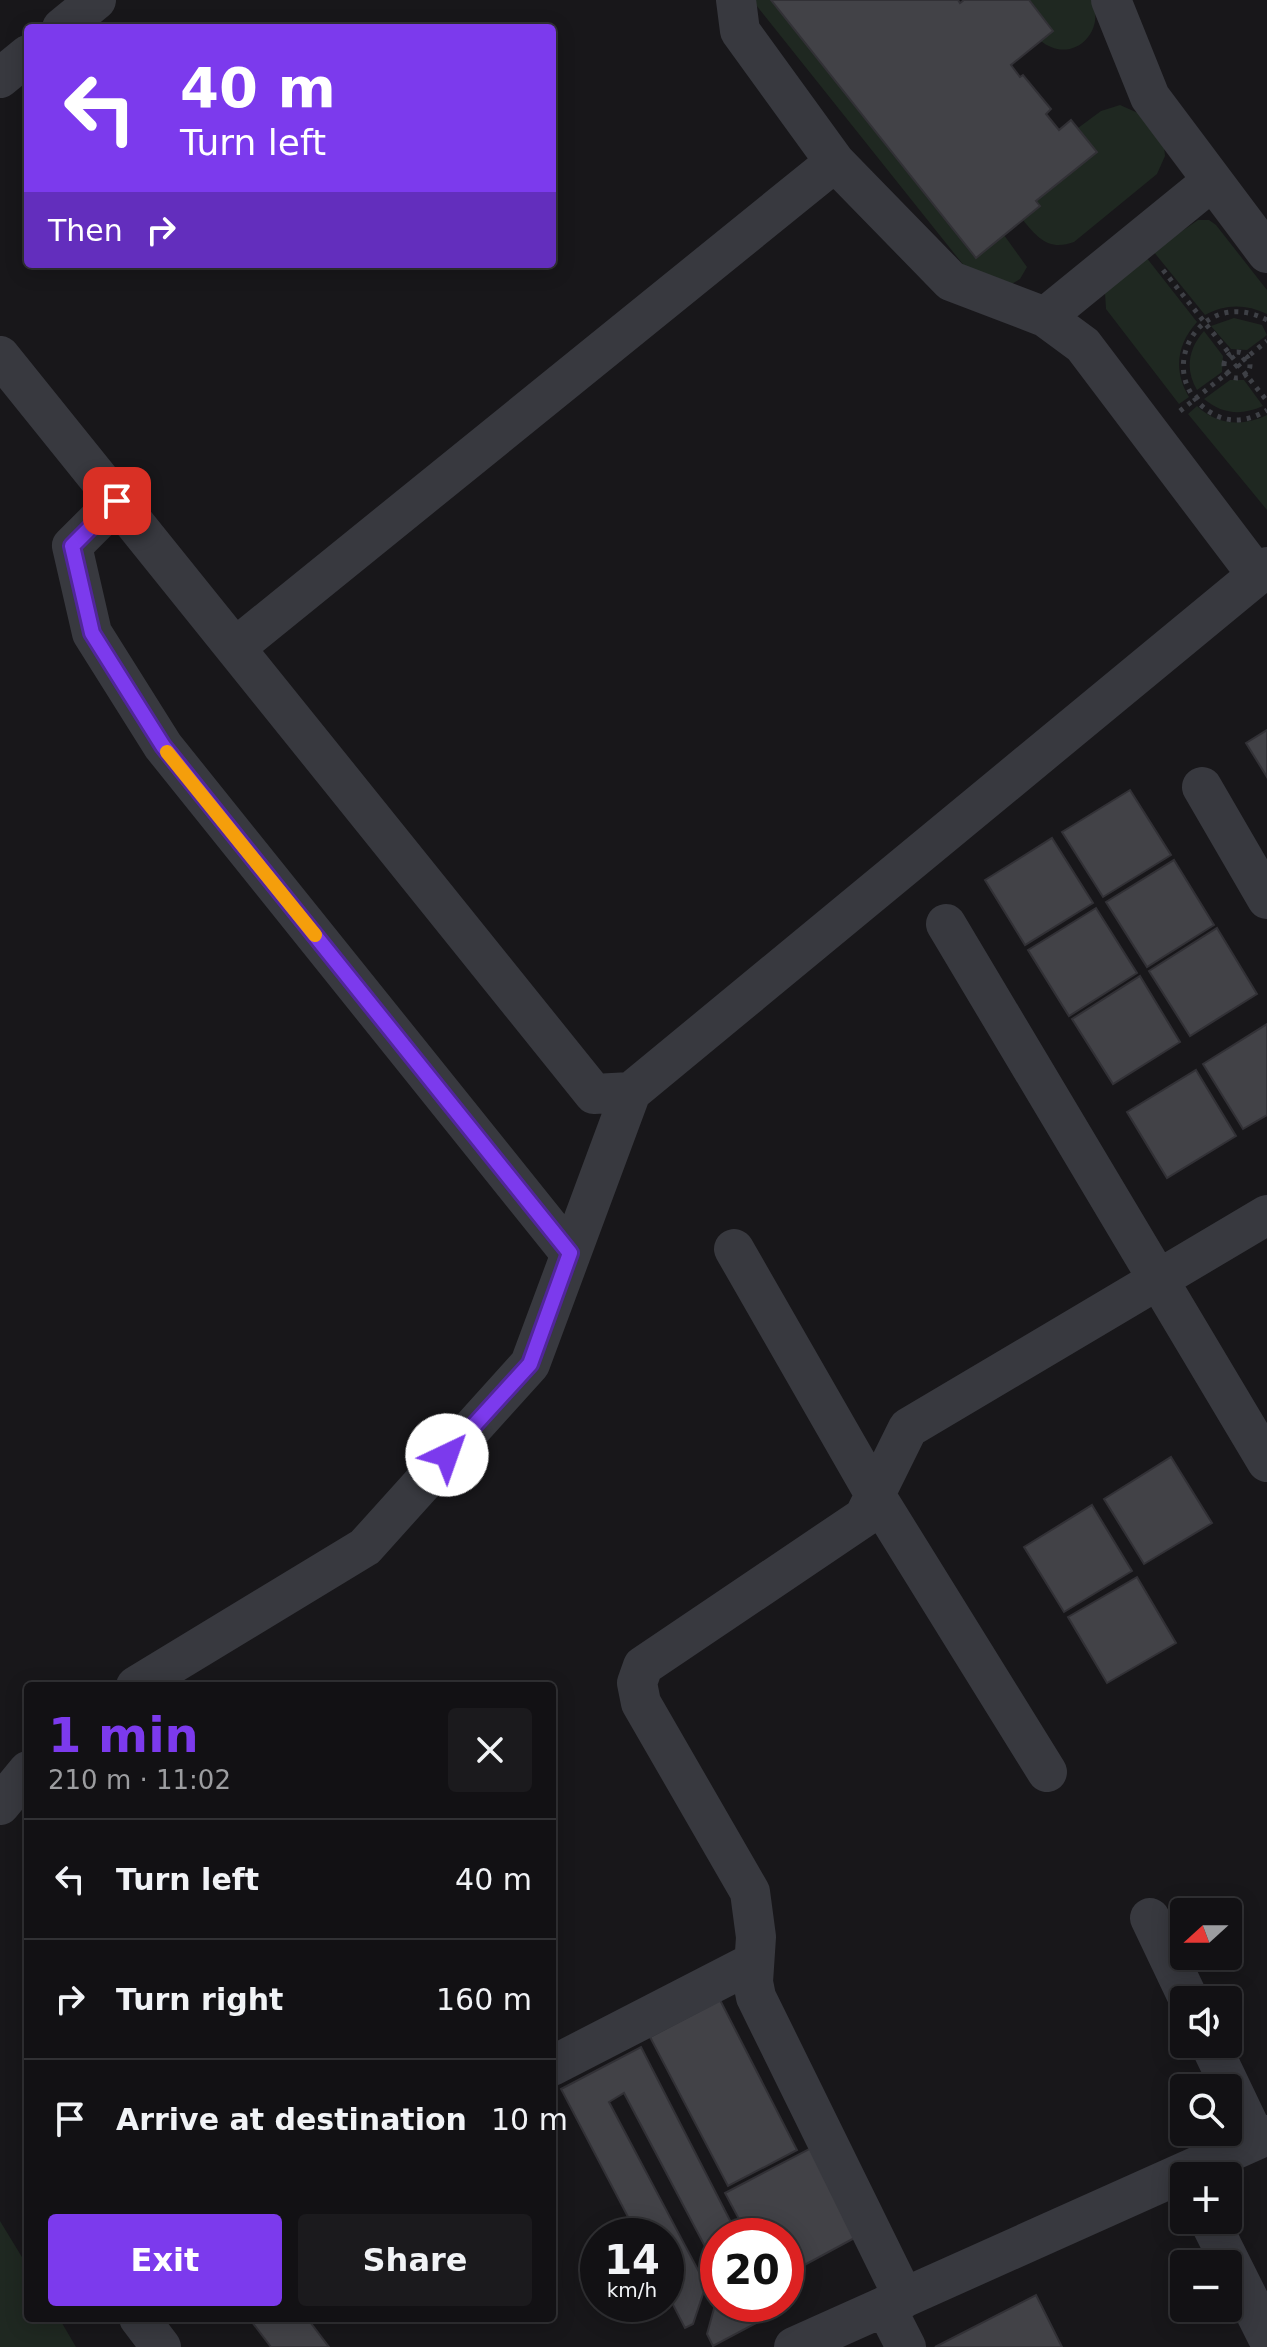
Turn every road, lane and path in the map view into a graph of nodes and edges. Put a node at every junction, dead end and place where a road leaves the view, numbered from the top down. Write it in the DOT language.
graph roads {
  1 [pos="96,0"];
  2 [pos="736,0"];
  3 [pos="1111,0"];
  4 [pos="67,24"];
  5 [pos="24,58"];
  6 [pos="0,78"];
  7 [pos="835,162"];
  8 [pos="1212,181"];
  9 [pos="1139,241"];
  10 [pos="1267,253"];
  11 [pos="1045,317"];
  12 [pos="1267,320"];
  13 [pos="1205,322"];
  14 [pos="1267,341"];
  15 [pos="1230,355"];
  16 [pos="0,356"];
  17 [pos="1247,357"];
  18 [pos="1238,364"];
  19 [pos="1227,373"];
  20 [pos="1246,374"];
  21 [pos="1194,399"];
  22 [pos="1267,401"];
  23 [pos="1267,410"];
  24 [pos="1151,435"];
  25 [pos="117,501"];
  26 [pos="1262,571"];
  27 [pos="236,647"];
  28 [pos="1202,787"];
  29 [pos="1267,899"];
  30 [pos="946,924"];
  31 [pos="631,1092"];
  32 [pos="1267,1215"];
  33 [pos="734,1249"];
  34 [pos="570,1253"];
  35 [pos="1159,1281"];
  36 [pos="1267,1462"];
  37 [pos="874,1493"];
  38 [pos="143,1682"];
  39 [pos="1047,1772"];
  40 [pos="24,1776"];
  41 [pos="0,1805"];
  42 [pos="1150,1918"];
  43 [pos="754,1962"];
  44 [pos="1182,1986"];
  45 [pos="1218,2058"];
  46 [pos="556,2064"];
  47 [pos="1262,2138"];
  48 [pos="1212,2162"];
  49 [pos="1170,2181"];
  50 [pos="1216,2234"];
  51 [pos="895,2302"];
  52 [pos="142,2322"];
  53 [pos="1267,2336"];
  54 [pos="797,2346"];
  55 [pos="161,2347"];
  56 [pos="906,2347"];
  1 -- 4 [label="street"];
  2 -- 7 [label="street"];
  3 -- 8 [label="street"];
  5 -- 6 [label="street"];
  7 -- 11 [label="street"];
  7 -- 27 [label="street"];
  8 -- 9 [label="street"];
  8 -- 10 [label="street"];
  9 -- 11 [label="street"];
  9 -- 13 [label="path"];
  11 -- 24 [label="street"];
  12 -- 13 [label="path"];
  13 -- 15 [label="path"];
  13 -- 21 [label="path"];
  14 -- 17 [label="path"];
  15 -- 17 [label="path"];
  15 -- 18 [label="path"];
  15 -- 19 [label="path"];
  16 -- 25 [label="street"];
  17 -- 18 [label="path"];
  17 -- 20 [label="path"];
  18 -- 19 [label="path"];
  18 -- 20 [label="path"];
  19 -- 20 [label="path"];
  19 -- 21 [label="path"];
  20 -- 22 [label="path"];
  21 -- 23 [label="path"];
  21 -- 24 [label="path"];
  24 -- 26 [label="street"];
  25 -- 27 [label="street"];
  25 -- 34 [label="street"];
  26 -- 31 [label="street"];
  27 -- 31 [label="street"];
  28 -- 29 [label="street"];
  30 -- 35 [label="street"];
  31 -- 34 [label="street"];
  32 -- 35 [label="street"];
  33 -- 37 [label="street"];
  34 -- 38 [label="street"];
  35 -- 36 [label="street"];
  35 -- 37 [label="street"];
  37 -- 39 [label="street"];
  37 -- 43 [label="street"];
  40 -- 41 [label="street"];
  42 -- 44 [label="street"];
  43 -- 46 [label="street"];
  43 -- 51 [label="street"];
  45 -- 47 [label="street"];
  47 -- 48 [label="street"];
  49 -- 51 [label="street"];
  50 -- 53 [label="street"];
  51 -- 54 [label="street"];
  51 -- 56 [label="street"];
  52 -- 55 [label="street"];
}
